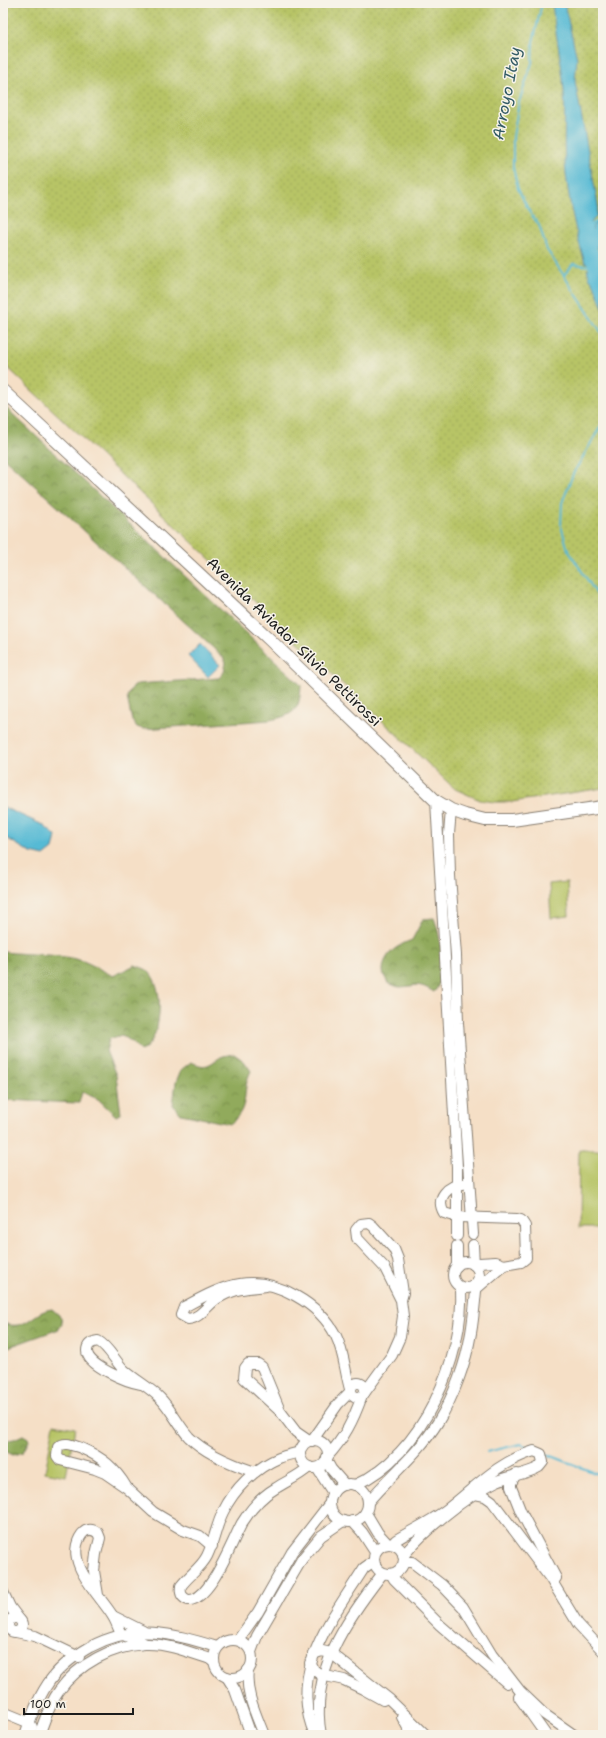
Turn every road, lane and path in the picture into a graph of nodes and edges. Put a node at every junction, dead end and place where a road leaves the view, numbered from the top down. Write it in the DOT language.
graph roads {
  1 [pos="3,391"];
  2 [pos="436,801"];
  3 [pos="603,808"];
  4 [pos="450,810"];
  5 [pos="456,1058"];
  6 [pos="469,1183"];
  7 [pos="457,1184"];
  8 [pos="472,1216"];
  9 [pos="458,1217"];
  10 [pos="473,1234"];
  11 [pos="457,1236"];
  12 [pos="473,1245"];
  13 [pos="457,1246"];
  14 [pos="504,1265"];
  15 [pos="457,1266"];
  16 [pos="475,1267"];
  17 [pos="266,1286"];
  18 [pos="476,1286"];
  19 [pos="461,1287"];
  20 [pos="401,1300"];
  21 [pos="141,1384"];
  22 [pos="357,1389"];
  23 [pos="280,1410"];
  24 [pos="306,1446"];
  25 [pos="327,1458"];
  26 [pos="239,1467"];
  27 [pos="313,1468"];
  28 [pos="255,1472"];
  29 [pos="516,1474"];
  30 [pos="246,1481"];
  31 [pos="350,1485"];
  32 [pos="127,1488"];
  33 [pos="333,1493"];
  34 [pos="475,1494"];
  35 [pos="368,1502"];
  36 [pos="330,1503"];
  37 [pos="366,1513"];
  38 [pos="347,1521"];
  39 [pos="215,1533"];
  40 [pos="200,1536"];
  41 [pos="390,1544"];
  42 [pos="212,1546"];
  43 [pos="375,1556"];
  44 [pos="403,1559"];
  45 [pos="387,1573"];
  46 [pos="3,1592"];
  47 [pos="98,1595"];
  48 [pos="113,1616"];
  49 [pos="11,1626"];
  50 [pos="144,1631"];
  51 [pos="121,1634"];
  52 [pos="238,1640"];
  53 [pos="146,1644"];
  54 [pos="603,1644"];
  55 [pos="217,1647"];
  56 [pos="603,1651"];
  57 [pos="251,1652"];
  58 [pos="331,1653"];
  59 [pos="75,1656"];
  60 [pos="99,1656"];
  61 [pos="312,1658"];
  62 [pos="213,1660"];
  63 [pos="248,1670"];
  64 [pos="324,1676"];
  65 [pos="227,1677"];
  66 [pos="50,1706"];
  67 [pos="3,1712"];
  68 [pos="30,1723"];
  69 [pos="25,1735"];
  70 [pos="34,1735"];
  71 [pos="39,1735"];
  72 [pos="251,1735"];
  73 [pos="264,1735"];
  74 [pos="315,1735"];
  75 [pos="321,1735"];
  76 [pos="412,1735"];
  77 [pos="426,1735"];
  78 [pos="546,1735"];
  79 [pos="574,1735"];
  1 -- 2 [label="main road, Avenida Aviador Silvio Pettirossi"];
  2 -- 4 [label="main road, Avenida Aviador Silvio Pettirossi"];
  2 -- 5 [label="street"];
  3 -- 4 [label="main road, Avenida Aviador Silvio Pettirossi"];
  4 -- 5 [label="street"];
  5 -- 6 [label="street"];
  5 -- 7 [label="street"];
  6 -- 7 [label="street"];
  6 -- 8 [label="street"];
  7 -- 9 [label="street"];
  7 -- 9 [label="street"];
  8 -- 9 [label="street"];
  8 -- 10 [label="street"];
  8 -- 14 [label="street"];
  9 -- 11 [label="street"];
  12 -- 16 [label="street"];
  13 -- 15 [label="street"];
  14 -- 16 [label="street"];
  14 -- 18 [label="street"];
  15 -- 16 [label="street"];
  15 -- 19 [label="street"];
  16 -- 18 [label="street"];
  17 -- 17 [label="street"];
  17 -- 22 [label="street"];
  18 -- 19 [label="street"];
  18 -- 35 [label="street"];
  19 -- 31 [label="street"];
  20 -- 20 [label="street"];
  20 -- 22 [label="street"];
  21 -- 21 [label="street"];
  21 -- 26 [label="street"];
  22 -- 24 [label="street"];
  22 -- 25 [label="street"];
  23 -- 23 [label="street"];
  23 -- 24 [label="street"];
  24 -- 25 [label="street"];
  24 -- 27 [label="street"];
  24 -- 28 [label="street"];
  25 -- 27 [label="street"];
  25 -- 31 [label="street"];
  26 -- 28 [label="street"];
  26 -- 30 [label="street"];
  27 -- 33 [label="street"];
  27 -- 42 [label="street"];
  28 -- 30 [label="street"];
  29 -- 34 [label="street"];
  29 -- 41 [label="street"];
  29 -- 54 [label="street"];
  30 -- 39 [label="street"];
  31 -- 33 [label="street"];
  31 -- 35 [label="street"];
  32 -- 32 [label="street"];
  32 -- 40 [label="street"];
  33 -- 36 [label="street"];
  34 -- 44 [label="street"];
  34 -- 56 [label="street"];
  35 -- 37 [label="street"];
  36 -- 38 [label="street"];
  36 -- 52 [label="street"];
  37 -- 38 [label="street"];
  37 -- 41 [label="street"];
  38 -- 43 [label="street"];
  38 -- 57 [label="street"];
  39 -- 40 [label="street"];
  39 -- 42 [label="street"];
  40 -- 42 [label="street"];
  41 -- 43 [label="street"];
  41 -- 44 [label="street"];
  43 -- 45 [label="street"];
  43 -- 61 [label="street"];
  44 -- 45 [label="street"];
  44 -- 79 [label="street"];
  45 -- 58 [label="street"];
  45 -- 78 [label="street"];
  46 -- 49 [label="street"];
  47 -- 47 [label="street"];
  47 -- 48 [label="street"];
  48 -- 50 [label="street"];
  48 -- 51 [label="street"];
  49 -- 59 [label="street"];
  50 -- 51 [label="street"];
  50 -- 55 [label="street"];
  51 -- 53 [label="street"];
  51 -- 59 [label="street"];
  52 -- 55 [label="street"];
  52 -- 57 [label="street"];
  53 -- 60 [label="street"];
  53 -- 62 [label="street"];
  55 -- 62 [label="street"];
  57 -- 63 [label="street"];
  58 -- 61 [label="street"];
  58 -- 64 [label="street"];
  58 -- 77 [label="street"];
  59 -- 60 [label="street"];
  59 -- 68 [label="street"];
  60 -- 66 [label="street"];
  61 -- 64 [label="street"];
  61 -- 74 [label="street"];
  62 -- 65 [label="street"];
  63 -- 65 [label="street"];
  63 -- 73 [label="street"];
  64 -- 75 [label="street"];
  64 -- 76 [label="street"];
  65 -- 72 [label="street"];
  66 -- 68 [label="street"];
  66 -- 71 [label="street"];
  67 -- 68 [label="street"];
  68 -- 69 [label="street"];
  68 -- 70 [label="street"];
}
